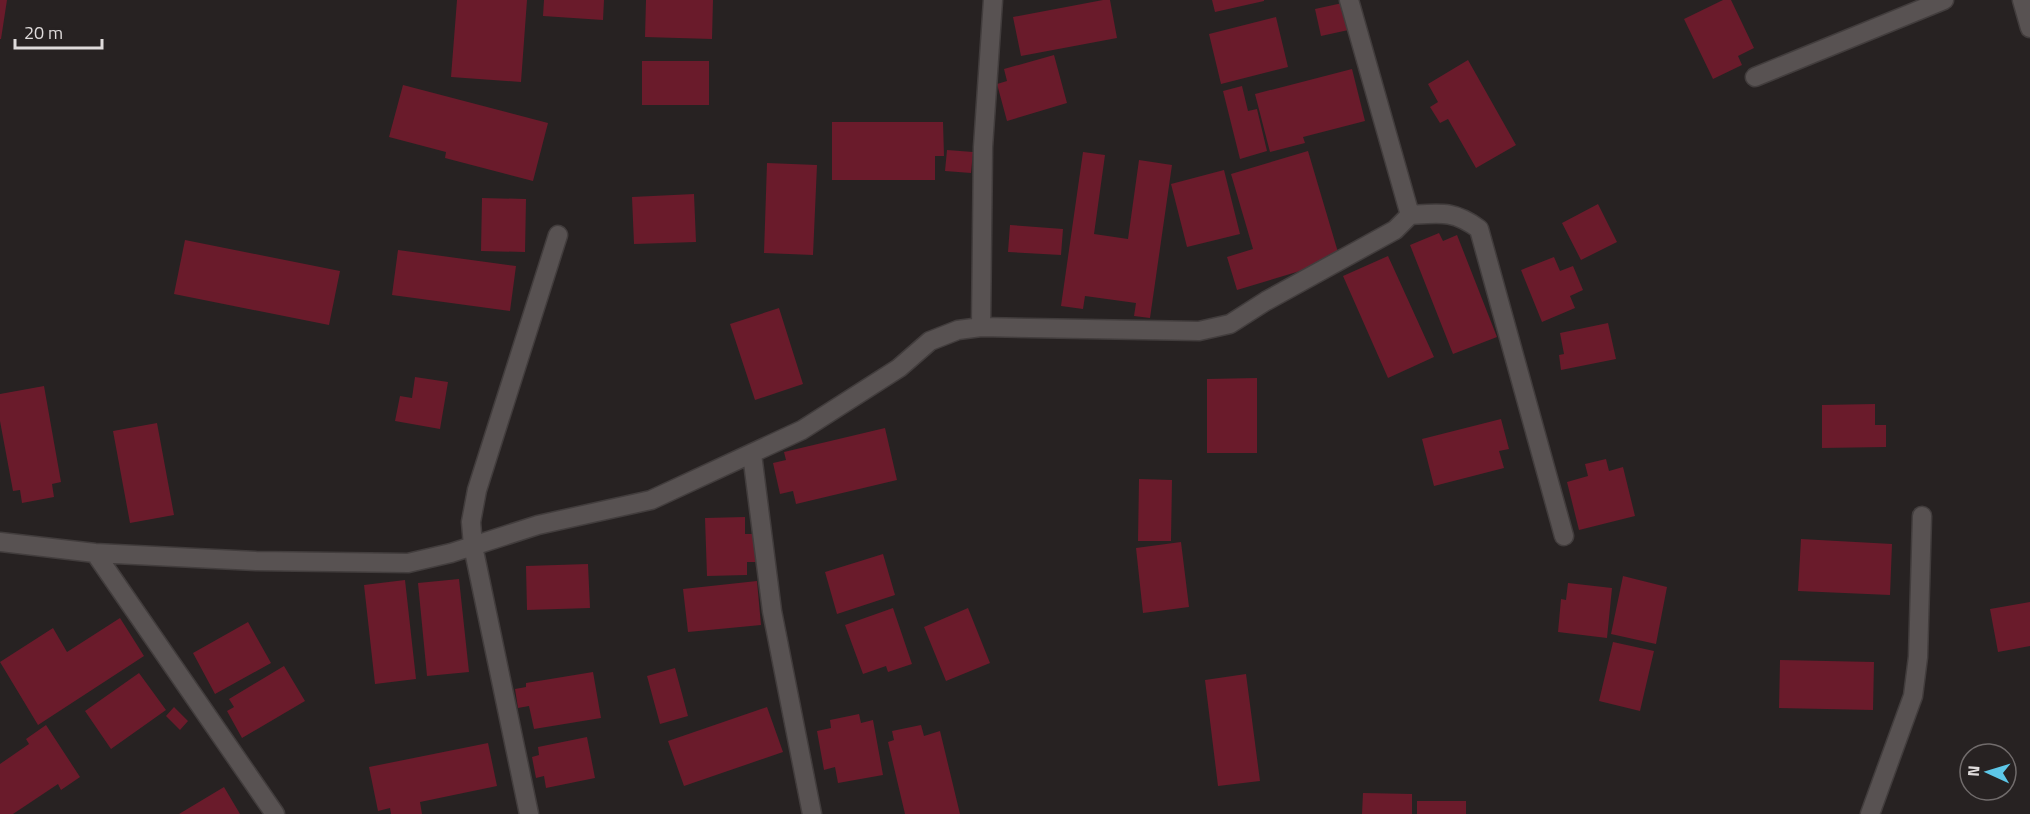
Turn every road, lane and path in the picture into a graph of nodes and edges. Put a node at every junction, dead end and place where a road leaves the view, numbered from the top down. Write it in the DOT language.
graph roads {
  1 [pos="993,0"];
  2 [pos="1349,0"];
  3 [pos="1944,0"];
  4 [pos="2022,0"];
  5 [pos="2030,28"];
  6 [pos="1755,77"];
  7 [pos="1410,215"];
  8 [pos="558,234"];
  9 [pos="981,327"];
  10 [pos="752,454"];
  11 [pos="1923,516"];
  12 [pos="1564,536"];
  13 [pos="0,542"];
  14 [pos="473,546"];
  15 [pos="95,553"];
  16 [pos="274,814"];
  17 [pos="528,814"];
  18 [pos="812,814"];
  19 [pos="1870,814"];
  1 -- 9 [label="street"];
  2 -- 7 [label="street"];
  3 -- 6 [label="street"];
  4 -- 5 [label="street"];
  7 -- 9 [label="street"];
  7 -- 12 [label="street"];
  8 -- 14 [label="street"];
  9 -- 10 [label="street"];
  10 -- 14 [label="street"];
  10 -- 18 [label="street"];
  11 -- 19 [label="street"];
  13 -- 15 [label="street"];
  14 -- 15 [label="street"];
  14 -- 17 [label="street"];
  15 -- 16 [label="street"];
}
